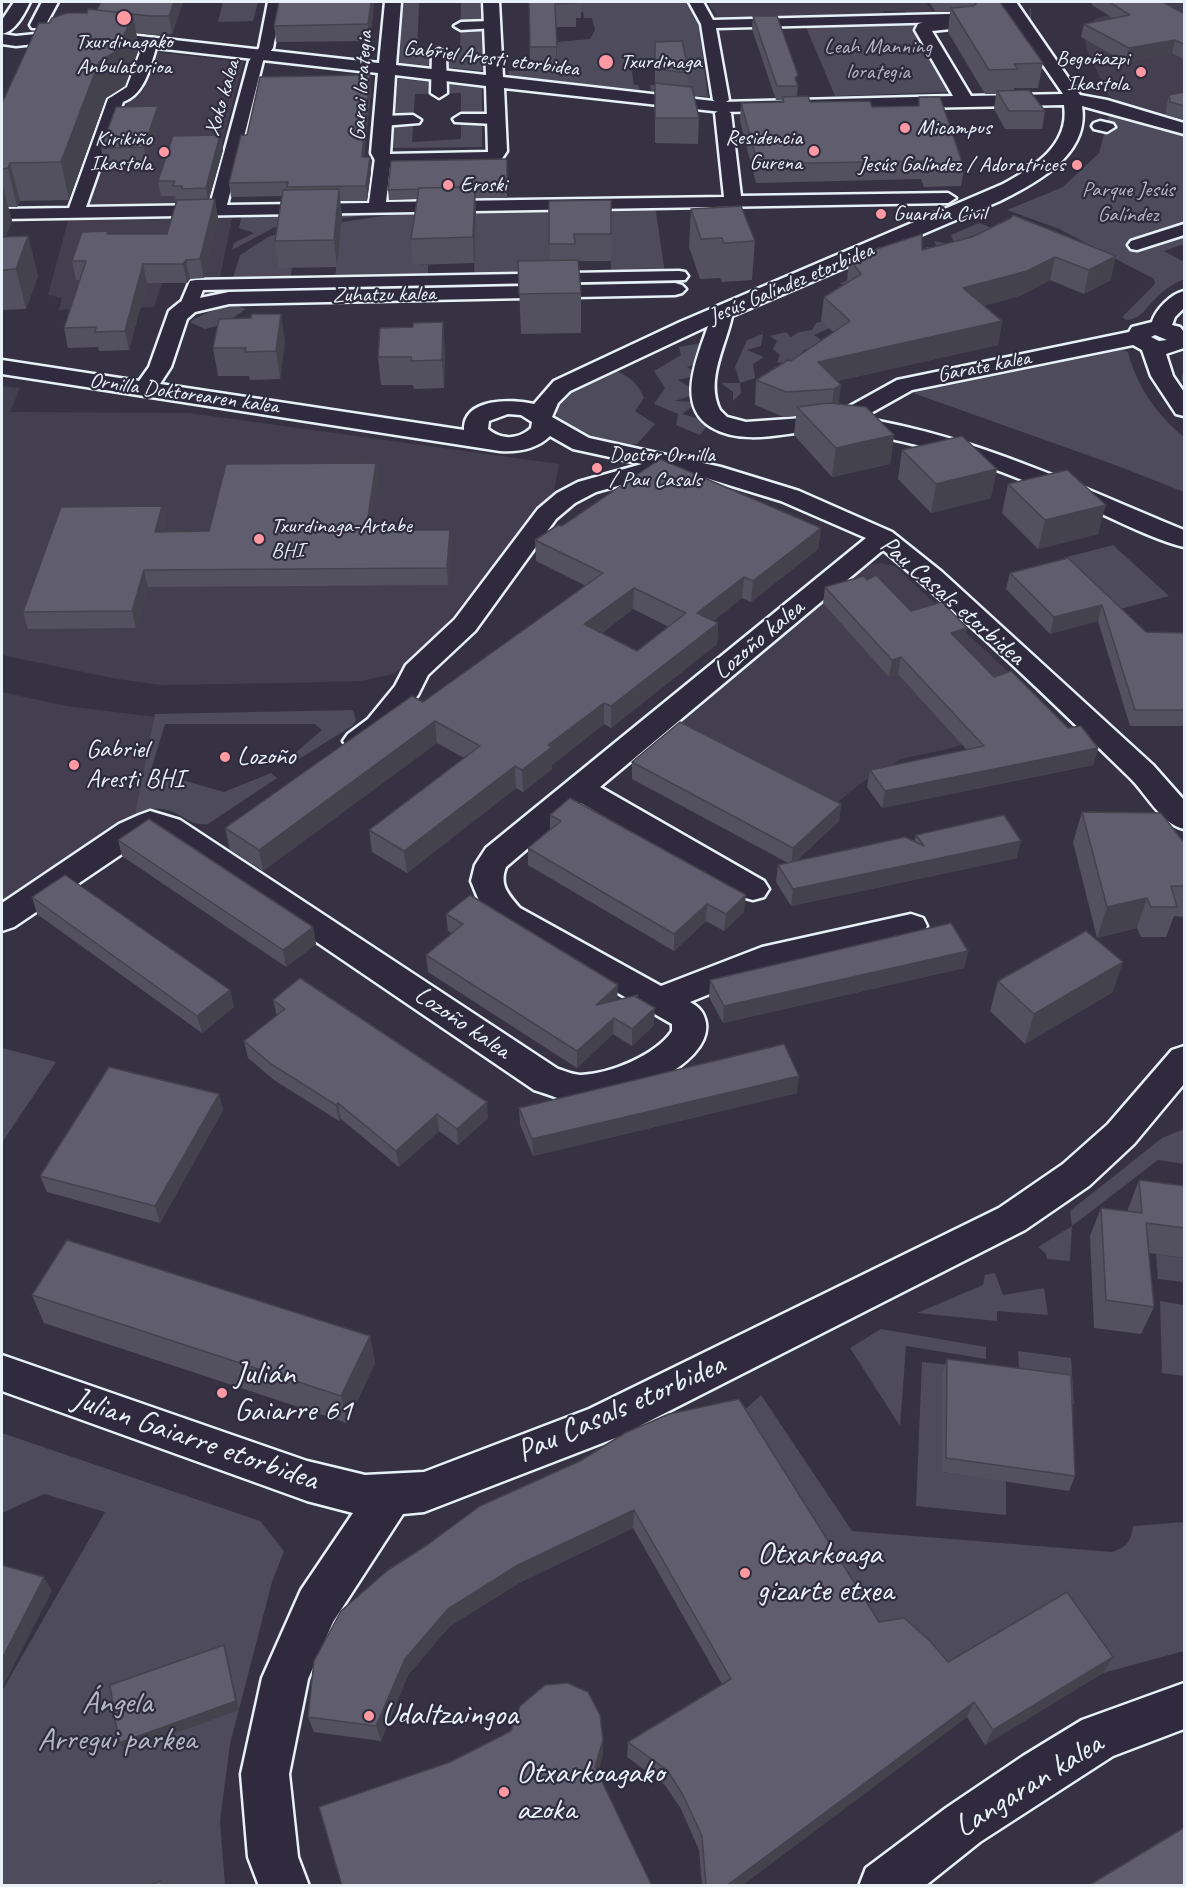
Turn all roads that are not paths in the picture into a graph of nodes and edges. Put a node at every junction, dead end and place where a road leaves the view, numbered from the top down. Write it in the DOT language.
graph roads {
  1 [pos="22,2"];
  2 [pos="50,2"];
  3 [pos="275,2"];
  4 [pos="393,2"];
  5 [pos="491,2"];
  6 [pos="696,2"];
  7 [pos="1007,9"];
  8 [pos="708,24"];
  9 [pos="964,24"];
  10 [pos="491,25"];
  11 [pos="461,26"];
  12 [pos="2,34"];
  13 [pos="36,37"];
  14 [pos="151,42"];
  15 [pos="439,53"];
  16 [pos="263,55"];
  17 [pos="387,69"];
  18 [pos="493,82"];
  19 [pos="440,84"];
  20 [pos="1073,99"];
  21 [pos="965,101"];
  22 [pos="495,118"];
  23 [pos="461,119"];
  24 [pos="413,120"];
  25 [pos="383,121"];
  26 [pos="1185,129"];
  27 [pos="383,158"];
  28 [pos="948,198"];
  29 [pos="733,202"];
  30 [pos="377,207"];
  31 [pos="218,209"];
  32 [pos="76,212"];
  33 [pos="2,214"];
  34 [pos="1185,230"];
  35 [pos="1137,245"];
  36 [pos="677,282"];
  37 [pos="1185,297"];
  38 [pos="188,307"];
  39 [pos="722,313"];
  40 [pos="1163,338"];
  41 [pos="628,355"];
  42 [pos="2,367"];
  43 [pos="146,388"];
  44 [pos="1185,409"];
  45 [pos="493,410"];
  46 [pos="542,419"];
  47 [pos="366,421"];
  48 [pos="838,422"];
  49 [pos="500,443"];
  50 [pos="671,464"];
  51 [pos="883,537"];
  52 [pos="1185,539"];
  53 [pos="341,753"];
  54 [pos="1142,772"];
  55 [pos="580,789"];
  56 [pos="1185,794"];
  57 [pos="1185,819"];
  58 [pos="753,889"];
  59 [pos="2,919"];
  60 [pos="911,926"];
  61 [pos="659,1001"];
  62 [pos="1185,1060"];
  63 [pos="1169,1100"];
  64 [pos="2,1373"];
  65 [pos="391,1495"];
  66 [pos="1185,1706"];
  67 [pos="284,1886"];
  68 [pos="884,1886"];
  1 -- 12 [label="street"];
  2 -- 13 [label="street"];
  3 -- 16 [label="street, Xoko kalea"];
  4 -- 17 [label="street, Garai lorategia"];
  5 -- 10 [label="street, Garai lorategia"];
  6 -- 8 [label="street"];
  7 -- 8 [label="street"];
  7 -- 20 [label="street, Jesús Galíndez etorbidea"];
  8 -- 29 [label="street"];
  9 -- 21 [label="street"];
  10 -- 11 [label="street"];
  10 -- 18 [label="street, Garai lorategia"];
  12 -- 13 [label="street, Gabriel Aresti etorbidea"];
  13 -- 14 [label="street, Gabriel Aresti etorbidea"];
  14 -- 16 [label="street, Gabriel Aresti etorbidea"];
  14 -- 32 [label="street"];
  15 -- 19 [label="street"];
  16 -- 17 [label="street, Gabriel Aresti etorbidea"];
  16 -- 31 [label="street, Xoko kalea"];
  17 -- 19 [label="street, Gabriel Aresti etorbidea"];
  17 -- 25 [label="street, Garai lorategia"];
  18 -- 19 [label="street, Gabriel Aresti etorbidea"];
  18 -- 21 [label="street, Gabriel Aresti etorbidea"];
  18 -- 22 [label="street, Garai lorategia"];
  20 -- 21 [label="street, Gabriel Aresti etorbidea"];
  20 -- 26 [label="street"];
  20 -- 39 [label="street, Jesús Galíndez etorbidea"];
  22 -- 23 [label="street"];
  22 -- 27 [label="street, Garai lorategia"];
  24 -- 25 [label="street"];
  25 -- 27 [label="street, Garai lorategia"];
  27 -- 30 [label="street"];
  28 -- 29 [label="street"];
  29 -- 30 [label="street"];
  30 -- 31 [label="street"];
  31 -- 32 [label="street"];
  32 -- 33 [label="street"];
  34 -- 35 [label="street"];
  36 -- 38 [label="street, Zuhatzu kalea"];
  36 -- 38 [label="street, Zuhatzu kalea"];
  37 -- 40 [label="street"];
  38 -- 43 [label="street"];
  39 -- 41 [label="street, Jesús Galíndez etorbidea"];
  39 -- 48 [label="street"];
  40 -- 44 [label="street"];
  40 -- 48 [label="street, Garate kalea"];
  41 -- 45 [label="street, Jesús Galíndez etorbidea"];
  41 -- 46 [label="street, Jesús Galíndez etorbidea"];
  42 -- 43 [label="street, Ornilla Doktorearen kalea"];
  43 -- 47 [label="street, Ornilla Doktorearen kalea"];
  45 -- 46 [label="street, Pau Casals etorbidea"];
  45 -- 47 [label="street, Ornilla Doktorearen kalea"];
  45 -- 49 [label="street"];
  46 -- 49 [label="street, Jesús Galíndez etorbidea"];
  46 -- 50 [label="street, Pau Casals etorbidea"];
  47 -- 49 [label="street, Ornilla Doktorearen kalea"];
  48 -- 52 [label="street"];
  49 -- 50 [label="street, Pau Casals etorbidea"];
  50 -- 51 [label="street, Pau Casals etorbidea"];
  50 -- 53 [label="street"];
  51 -- 54 [label="street, Pau Casals etorbidea"];
  51 -- 55 [label="street, Lozoño kalea"];
  54 -- 56 [label="street"];
  54 -- 57 [label="street, Pau Casals etorbidea"];
  55 -- 58 [label="street"];
  55 -- 61 [label="street, Lozoño kalea"];
  59 -- 61 [label="street, Lozoño kalea"];
  60 -- 61 [label="street"];
  62 -- 63 [label="street, Pau Casals etorbidea"];
  63 -- 65 [label="street, Pau Casals etorbidea"];
  64 -- 65 [label="street, Julian Gaiarre etorbidea"];
  65 -- 67 [label="street"];
  66 -- 68 [label="street, Langaran kalea"];
}
